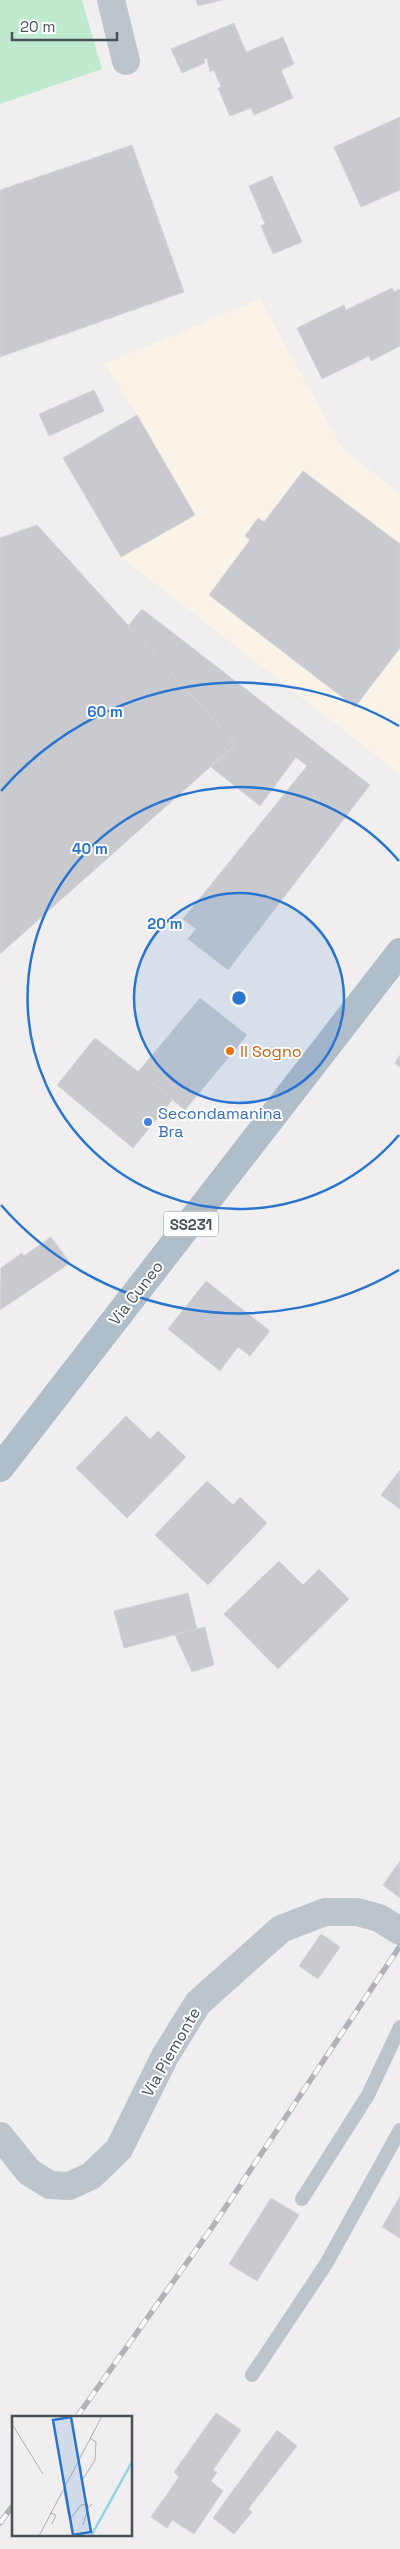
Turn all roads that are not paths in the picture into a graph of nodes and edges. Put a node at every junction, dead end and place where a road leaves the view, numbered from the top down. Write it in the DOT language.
graph roads {
  1 [pos="111,0"];
  2 [pos="126,61"];
  3 [pos="400,952"];
  4 [pos="0,1468"];
  5 [pos="400,1931"];
  6 [pos="400,2027"];
  7 [pos="400,2130"];
  8 [pos="0,2136"];
  9 [pos="302,2199"];
  10 [pos="252,2375"];
  1 -- 2 [label="street"];
  3 -- 4 [label="main road, Via Cuneo / SS231"];
  5 -- 8 [label="street, Via Piemonte"];
  6 -- 9 [label="lane"];
  7 -- 10 [label="lane"];
}
